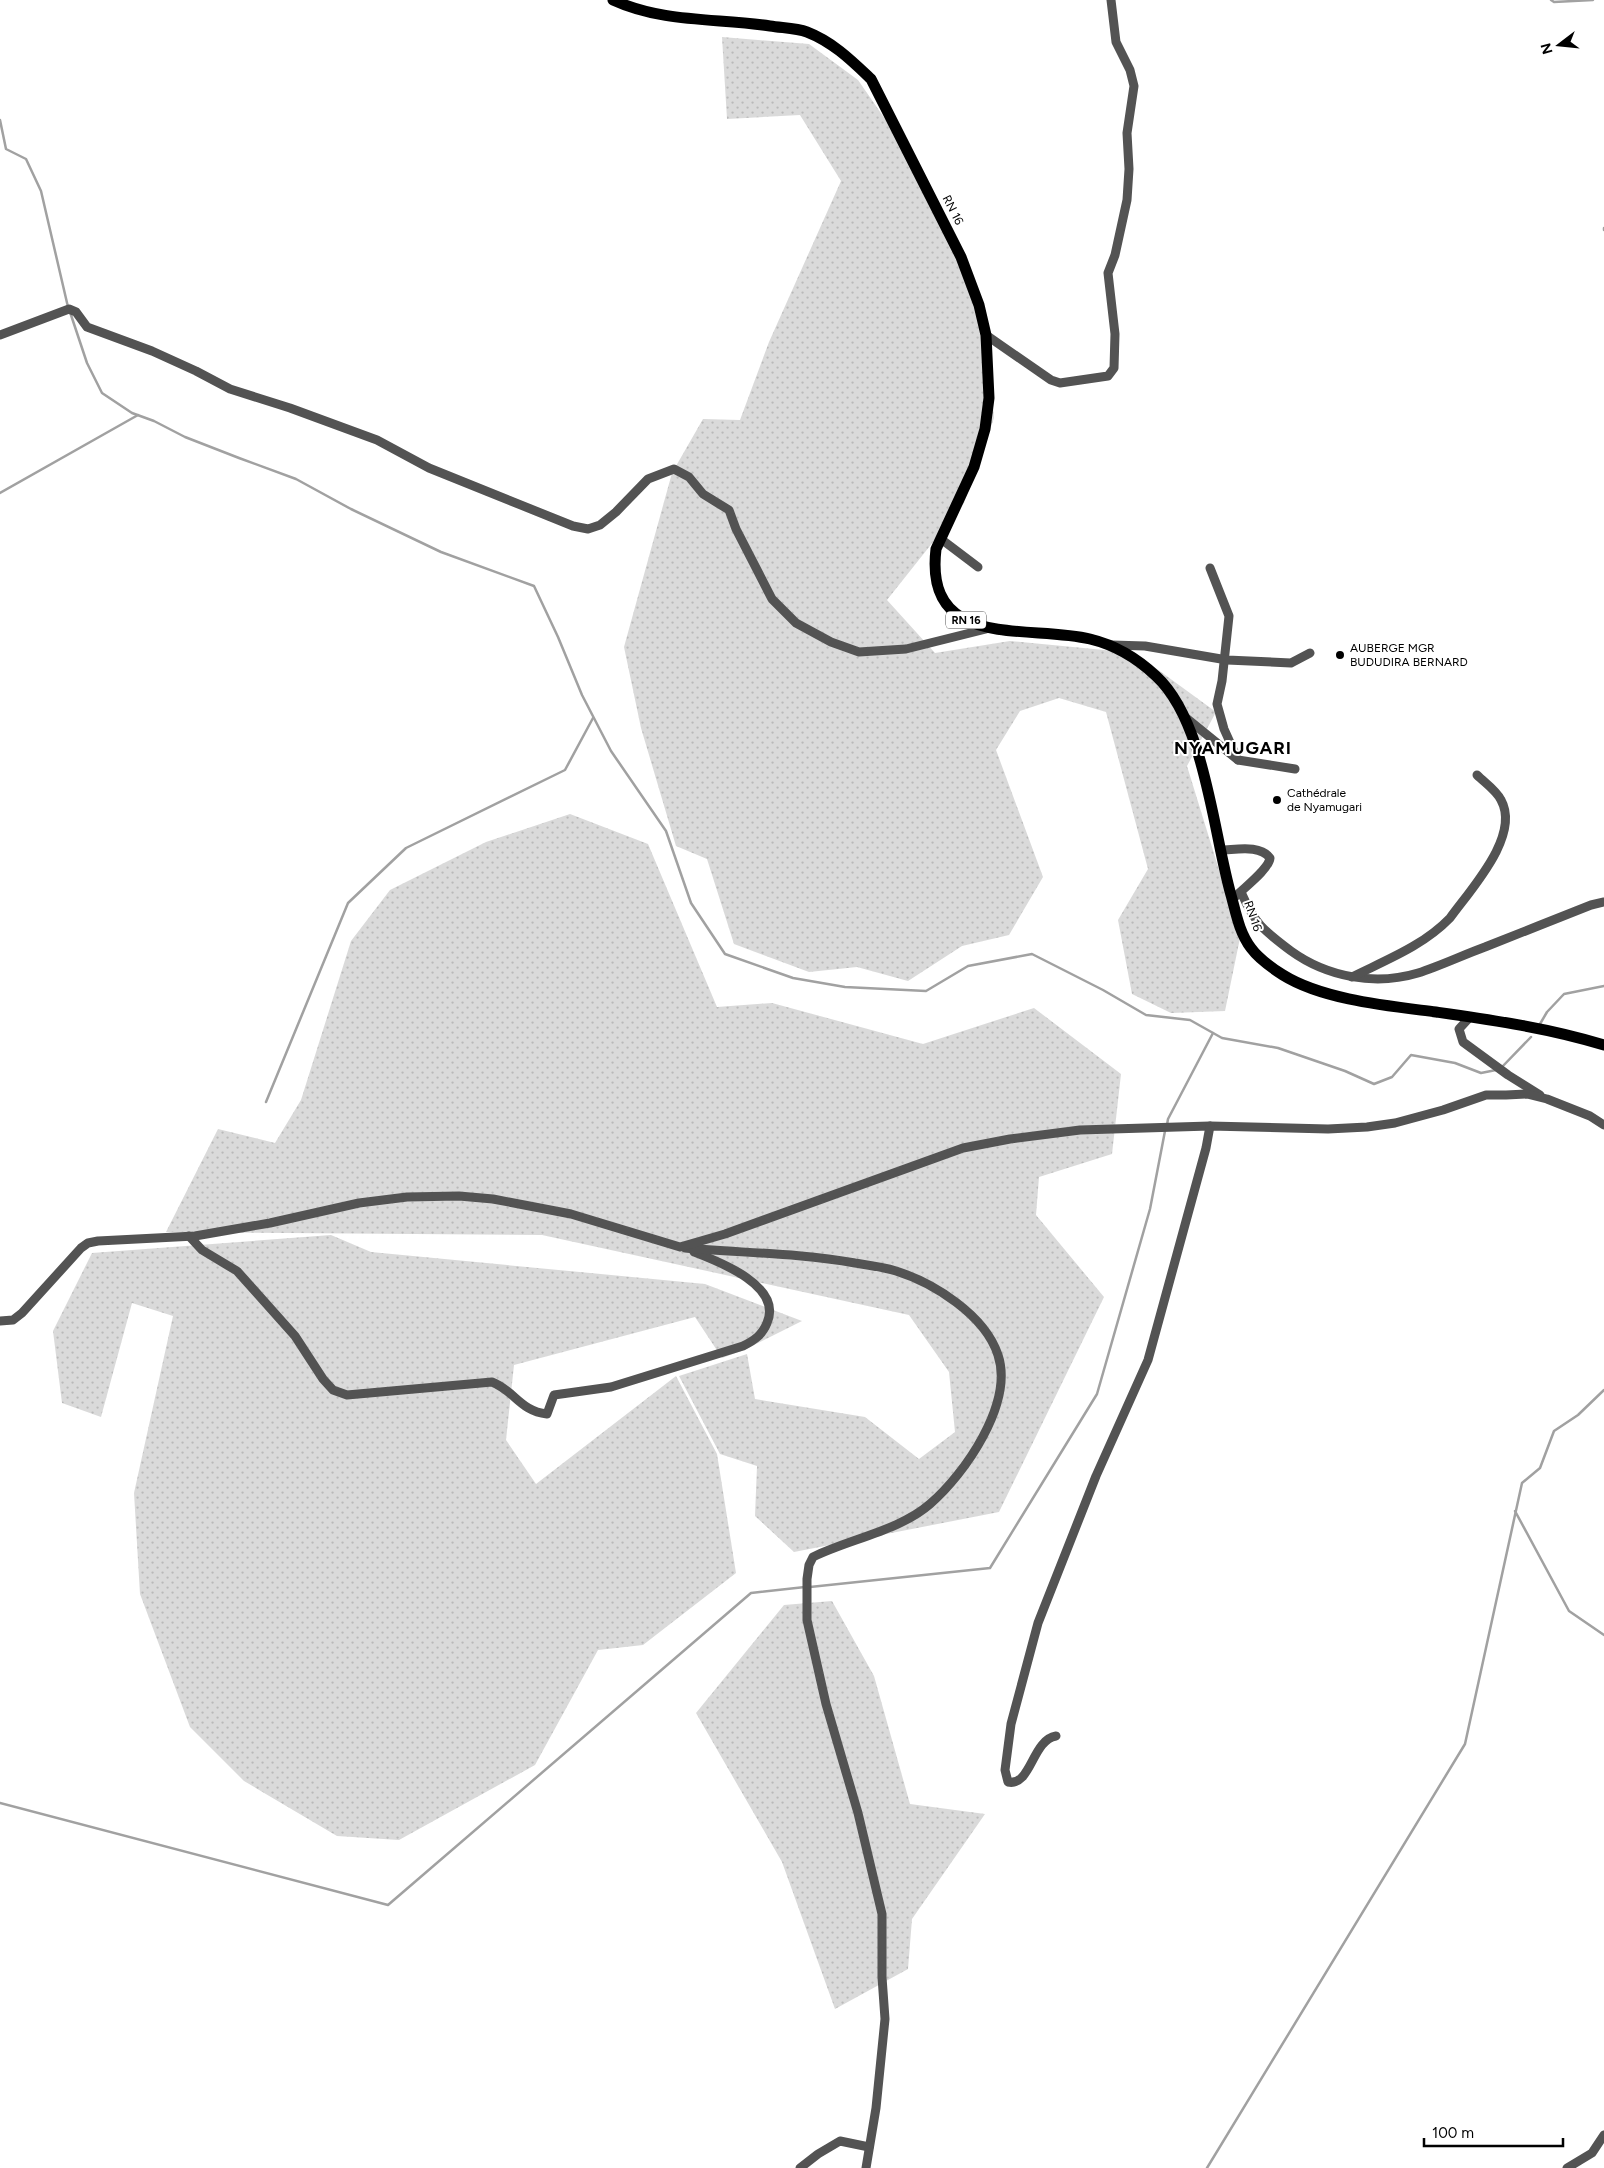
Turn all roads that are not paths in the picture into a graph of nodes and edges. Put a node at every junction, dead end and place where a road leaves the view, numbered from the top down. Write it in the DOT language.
graph roads {
  1 [pos="613,0"];
  2 [pos="1111,0"];
  3 [pos="0,335"];
  4 [pos="986,335"];
  5 [pos="941,539"];
  6 [pos="978,567"];
  7 [pos="1210,568"];
  8 [pos="986,629"];
  9 [pos="1109,645"];
  10 [pos="1310,653"];
  11 [pos="1224,659"];
  12 [pos="1185,717"];
  13 [pos="1238,760"];
  14 [pos="1295,769"];
  15 [pos="1476,775"];
  16 [pos="1220,850"];
  17 [pos="1236,896"];
  18 [pos="1604,898"];
  19 [pos="1600,903"];
  20 [pos="1352,977"];
  21 [pos="1470,1017"];
  22 [pos="1604,1045"];
  23 [pos="1547,1099"];
  24 [pos="1604,1125"];
  25 [pos="1210,1126"];
  26 [pos="189,1236"];
  27 [pos="680,1247"];
  28 [pos="0,1321"];
  29 [pos="1056,1736"];
  30 [pos="1604,2135"];
  31 [pos="870,2147"];
  32 [pos="800,2168"];
  33 [pos="866,2168"];
  34 [pos="1567,2168"];
  1 -- 4 [label="main road, RN 16 / RN 16"];
  2 -- 4 [label="street"];
  3 -- 8 [label="street"];
  4 -- 5 [label="main road, RN 16 / RN 16"];
  5 -- 6 [label="street"];
  5 -- 8 [label="main road, RN 16 / RN 16"];
  7 -- 11 [label="street"];
  8 -- 9 [label="main road, RN 16 / RN 16"];
  9 -- 11 [label="street"];
  9 -- 12 [label="main road, RN 16 / RN 16"];
  10 -- 11 [label="street"];
  11 -- 13 [label="street"];
  12 -- 13 [label="street"];
  12 -- 16 [label="main road, RN 16 / RN 16"];
  13 -- 14 [label="street"];
  15 -- 20 [label="street"];
  16 -- 17 [label="main road, RN 16 / RN 16"];
  16 -- 17 [label="street"];
  17 -- 20 [label="street"];
  17 -- 21 [label="main road, RN 16 / RN 16"];
  18 -- 19 [label="street"];
  19 -- 20 [label="street"];
  21 -- 22 [label="main road, RN 16 / RN 16"];
  21 -- 23 [label="street"];
  23 -- 24 [label="street"];
  23 -- 25 [label="street"];
  25 -- 27 [label="street"];
  25 -- 29 [label="street"];
  26 -- 27 [label="street"];
  26 -- 27 [label="street"];
  26 -- 28 [label="street"];
  27 -- 31 [label="street"];
  30 -- 34 [label="street"];
  31 -- 32 [label="street"];
  31 -- 33 [label="street"];
}
